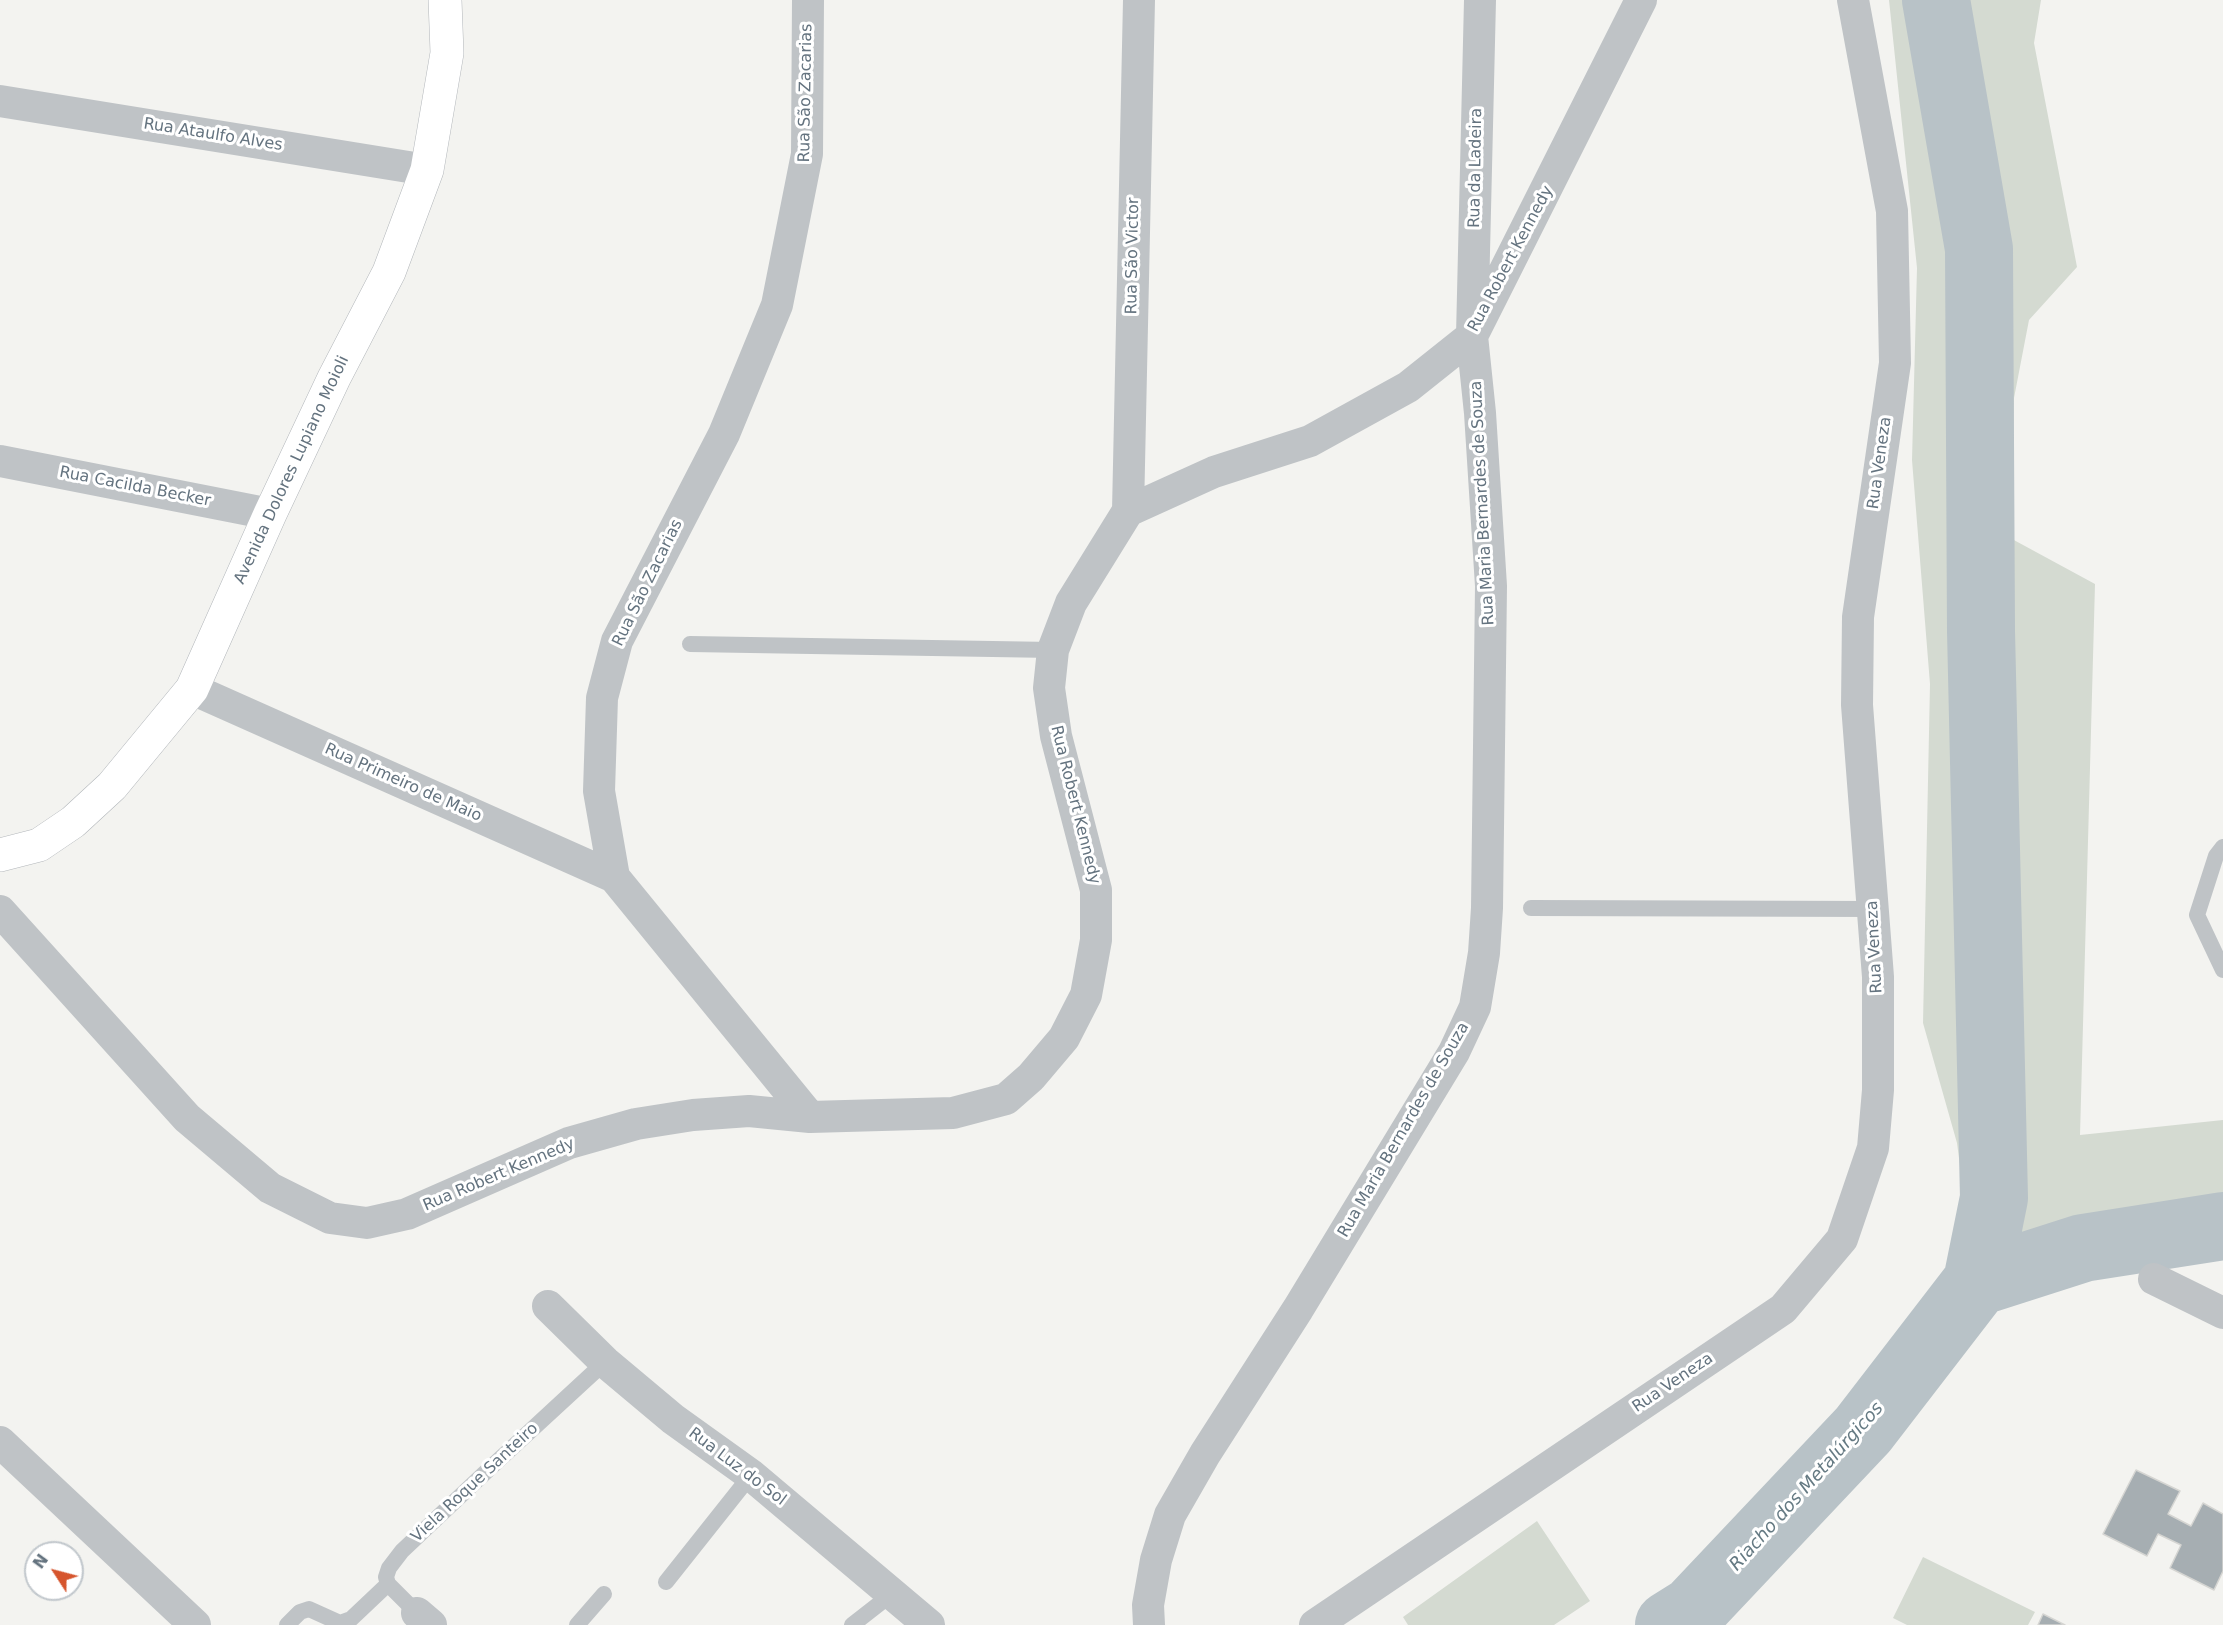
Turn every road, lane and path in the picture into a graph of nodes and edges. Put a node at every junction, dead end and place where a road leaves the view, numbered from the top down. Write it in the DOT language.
graph roads {
  1 [pos="445,0"];
  2 [pos="808,0"];
  3 [pos="1139,0"];
  4 [pos="1480,0"];
  5 [pos="1641,0"];
  6 [pos="1853,0"];
  7 [pos="0,101"];
  8 [pos="427,170"];
  9 [pos="1472,336"];
  10 [pos="0,461"];
  11 [pos="1128,511"];
  12 [pos="270,514"];
  13 [pos="690,644"];
  14 [pos="1053,650"];
  15 [pos="192,689"];
  16 [pos="2223,847"];
  17 [pos="0,855"];
  18 [pos="614,877"];
  19 [pos="1530,908"];
  20 [pos="1873,909"];
  21 [pos="0,911"];
  22 [pos="2223,970"];
  23 [pos="810,1117"];
  24 [pos="2154,1279"];
  25 [pos="548,1306"];
  26 [pos="2223,1313"];
  27 [pos="605,1362"];
  28 [pos="0,1442"];
  29 [pos="751,1475"];
  30 [pos="666,1582"];
  31 [pos="388,1584"];
  32 [pos="893,1593"];
  33 [pos="604,1594"];
  34 [pos="424,1619"];
  35 [pos="195,1625"];
  36 [pos="287,1625"];
  37 [pos="577,1625"];
  38 [pos="852,1625"];
  39 [pos="929,1625"];
  40 [pos="1149,1625"];
  41 [pos="1315,1625"];
  1 -- 8 [label="main road, Avenida Dolores Lupiano Moioli"];
  2 -- 18 [label="street, Rua São Zacarias"];
  3 -- 11 [label="street, Rua São Victor"];
  4 -- 9 [label="street, Rua da Ladeira"];
  5 -- 9 [label="street, Rua Robert Kennedy"];
  6 -- 20 [label="street, Rua Veneza"];
  7 -- 8 [label="street, Rua Ataulfo Alves"];
  8 -- 12 [label="main road, Avenida Dolores Lupiano Moioli"];
  9 -- 11 [label="street, Rua Robert Kennedy"];
  9 -- 40 [label="street, Rua Maria Bernardes de Souza"];
  10 -- 12 [label="street, Rua Cacilda Becker"];
  11 -- 14 [label="street, Rua Robert Kennedy"];
  12 -- 15 [label="main road, Avenida Dolores Lupiano Moioli"];
  13 -- 14 [label="lane"];
  14 -- 23 [label="street, Rua Robert Kennedy"];
  15 -- 17 [label="main road, Avenida Dolores Lupiano Moioli"];
  15 -- 18 [label="street, Rua Primeiro de Maio"];
  16 -- 22 [label="lane"];
  18 -- 23 [label="street, Rua São Zacarias"];
  19 -- 20 [label="lane"];
  20 -- 41 [label="street, Rua Veneza"];
  21 -- 23 [label="street, Rua Robert Kennedy"];
  24 -- 26 [label="street"];
  25 -- 27 [label="street, Rua Luz do Sol"];
  27 -- 29 [label="street, Rua Luz do Sol"];
  27 -- 31 [label="lane, Viela Roque Santeiro"];
  28 -- 35 [label="street"];
  29 -- 30 [label="lane"];
  29 -- 32 [label="street, Rua Luz do Sol"];
  31 -- 34 [label="lane"];
  31 -- 36 [label="lane"];
  32 -- 38 [label="lane"];
  32 -- 39 [label="street, Rua Luz do Sol"];
  33 -- 37 [label="lane"];
}
